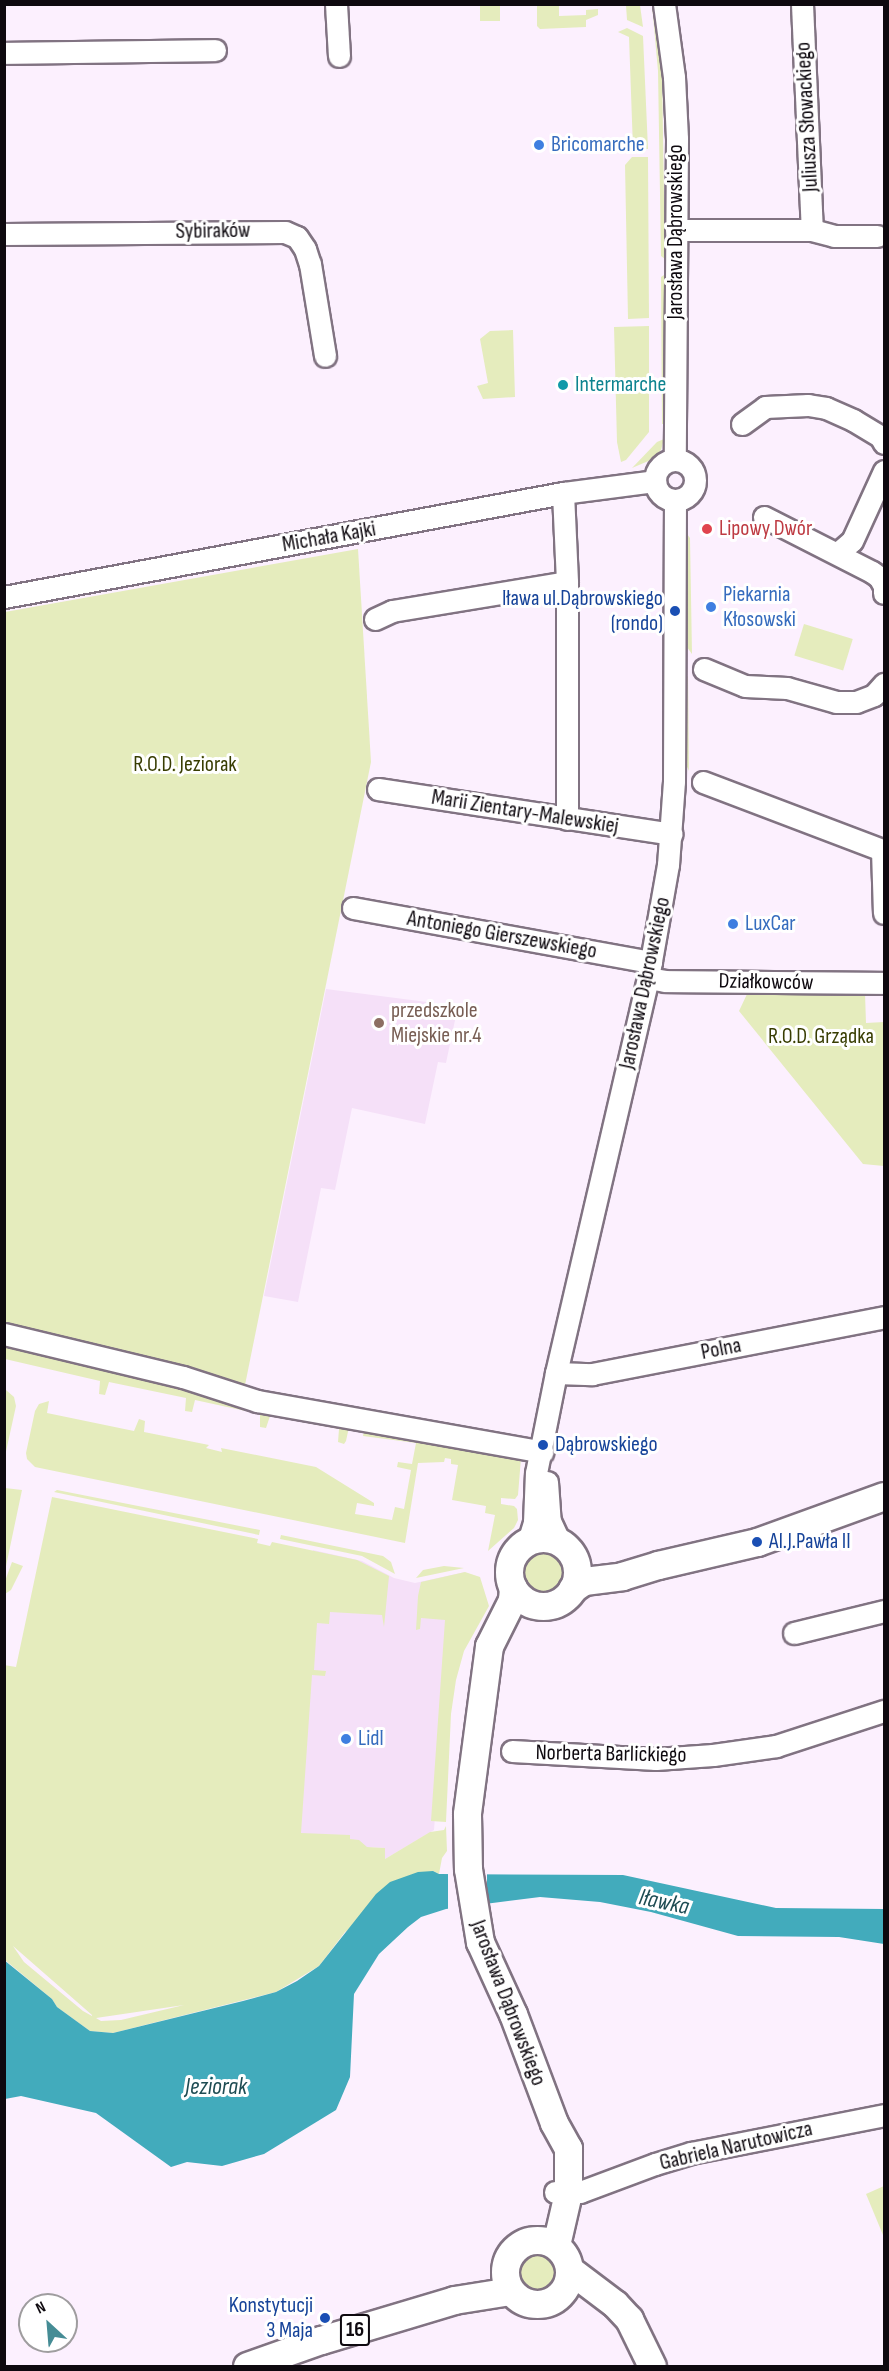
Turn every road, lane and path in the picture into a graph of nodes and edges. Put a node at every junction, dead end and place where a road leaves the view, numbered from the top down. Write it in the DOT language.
graph roads {
  1 [pos="336,4"];
  2 [pos="664,4"];
  3 [pos="802,4"];
  4 [pos="215,50"];
  5 [pos="4,53"];
  6 [pos="339,56"];
  7 [pos="812,230"];
  8 [pos="676,231"];
  9 [pos="4,234"];
  10 [pos="877,236"];
  11 [pos="325,356"];
  12 [pos="742,424"];
  13 [pos="885,443"];
  14 [pos="675,460"];
  15 [pos="885,471"];
  16 [pos="655,481"];
  17 [pos="563,493"];
  18 [pos="675,500"];
  19 [pos="764,517"];
  20 [pos="838,554"];
  21 [pos="567,582"];
  22 [pos="885,593"];
  23 [pos="5,596"];
  24 [pos="375,619"];
  25 [pos="704,669"];
  26 [pos="885,684"];
  27 [pos="703,782"];
  28 [pos="378,789"];
  29 [pos="567,819"];
  30 [pos="672,834"];
  31 [pos="353,908"];
  32 [pos="885,913"];
  33 [pos="649,970"];
  34 [pos="885,983"];
  35 [pos="885,1317"];
  36 [pos="4,1334"];
  37 [pos="556,1372"];
  38 [pos="541,1455"];
  39 [pos="885,1496"];
  40 [pos="528,1542"];
  41 [pos="567,1550"];
  42 [pos="658,1565"];
  43 [pos="513,1588"];
  44 [pos="572,1589"];
  45 [pos="537,1605"];
  46 [pos="885,1611"];
  47 [pos="794,1633"];
  48 [pos="488,1668"];
  49 [pos="885,1711"];
  50 [pos="512,1751"];
  51 [pos="885,2115"];
  52 [pos="561,2192"];
  53 [pos="547,2243"];
  54 [pos="507,2282"];
  55 [pos="566,2282"];
  56 [pos="247,2367"];
  57 [pos="635,2367"];
  58 [pos="652,2367"];
  1 -- 6 [label="street"];
  2 -- 8 [label="street, Jarosława Dąbrowskiego"];
  3 -- 7 [label="street, Juliusza Słowackiego"];
  4 -- 5 [label="street"];
  7 -- 8 [label="street"];
  7 -- 10 [label="street"];
  8 -- 14 [label="street, Jarosława Dąbrowskiego"];
  9 -- 11 [label="street, Sybiraków"];
  12 -- 13 [label="street"];
  14 -- 16 [label="street"];
  14 -- 18 [label="street"];
  15 -- 20 [label="street"];
  16 -- 17 [label="street, Michała Kajki"];
  16 -- 18 [label="street"];
  17 -- 21 [label="street"];
  17 -- 23 [label="street, Michała Kajki"];
  18 -- 30 [label="street, Jarosława Dąbrowskiego"];
  19 -- 20 [label="street"];
  20 -- 22 [label="street"];
  21 -- 24 [label="street"];
  21 -- 29 [label="street"];
  25 -- 26 [label="street"];
  27 -- 32 [label="street"];
  28 -- 29 [label="street, Marii Zientary-Malewskiej"];
  29 -- 30 [label="street, Marii Zientary-Malewskiej"];
  30 -- 33 [label="street, Jarosława Dąbrowskiego"];
  31 -- 33 [label="street, Antoniego Gierszewskiego"];
  33 -- 34 [label="street, Działkowców"];
  33 -- 37 [label="street, Jarosława Dąbrowskiego"];
  35 -- 37 [label="street, Polna"];
  36 -- 38 [label="street"];
  37 -- 38 [label="street, Jarosława Dąbrowskiego"];
  38 -- 40 [label="street, Jarosława Dąbrowskiego"];
  38 -- 41 [label="street, Jarosława Dąbrowskiego"];
  39 -- 42 [label="main road"];
  40 -- 41 [label="main road"];
  40 -- 43 [label="main road"];
  41 -- 42 [label="main road"];
  41 -- 44 [label="main road"];
  42 -- 44 [label="main road"];
  43 -- 45 [label="main road"];
  43 -- 48 [label="main road, Jarosława Dąbrowskiego"];
  44 -- 45 [label="main road"];
  45 -- 48 [label="main road, Jarosława Dąbrowskiego"];
  46 -- 47 [label="street"];
  48 -- 52 [label="main road, Jarosława Dąbrowskiego"];
  49 -- 50 [label="street, Norberta Barlickiego"];
  51 -- 52 [label="street, Gabriela Narutowicza"];
  52 -- 53 [label="main road, Jarosława Dąbrowskiego"];
  53 -- 54 [label="main road"];
  53 -- 55 [label="main road"];
  54 -- 55 [label="main road"];
  54 -- 56 [label="main road, 16"];
  55 -- 57 [label="main road"];
  55 -- 58 [label="main road"];
}
